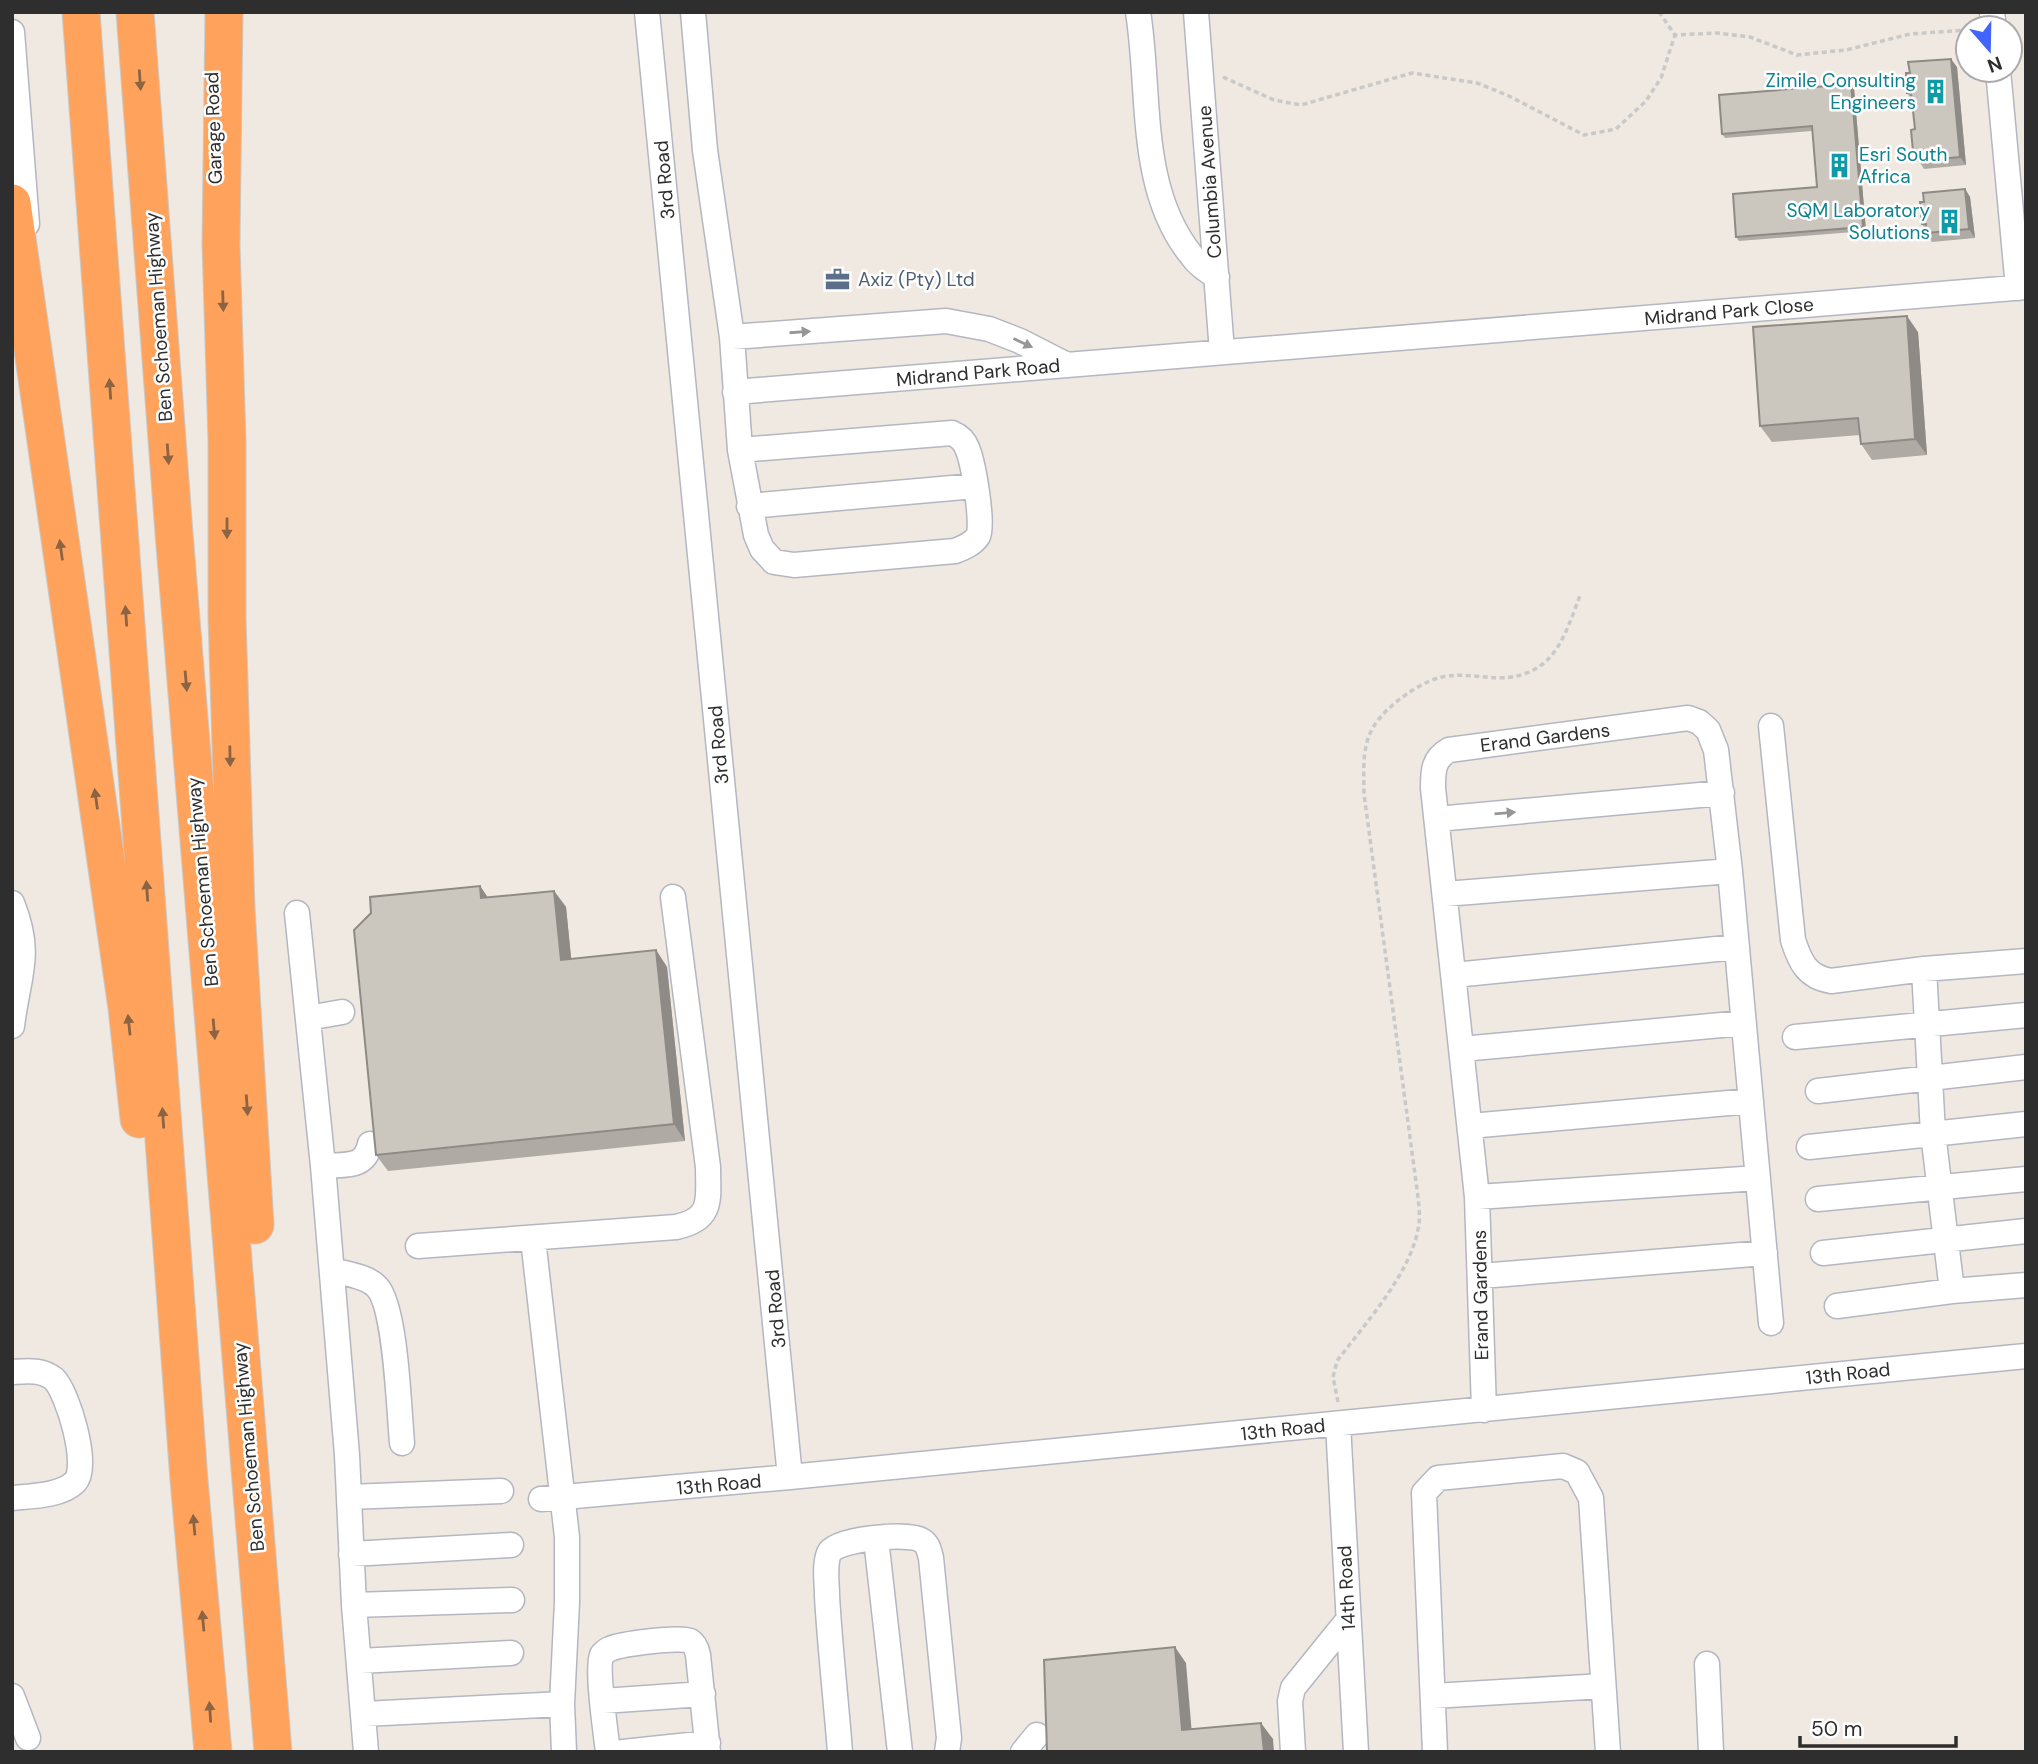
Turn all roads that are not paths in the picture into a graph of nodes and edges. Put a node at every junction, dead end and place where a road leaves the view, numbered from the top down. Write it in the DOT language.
graph roads {
  1 [pos="81,12"];
  2 [pos="135,12"];
  3 [pos="209,12"];
  4 [pos="224,12"];
  5 [pos="648,12"];
  6 [pos="693,12"];
  7 [pos="1138,12"];
  8 [pos="1196,12"];
  9 [pos="12,32"];
  10 [pos="2001,84"];
  11 [pos="2016,158"];
  12 [pos="12,203"];
  13 [pos="221,244"];
  14 [pos="1217,277"];
  15 [pos="2022,288"];
  16 [pos="732,337"];
  17 [pos="1222,352"];
  18 [pos="1066,365"];
  19 [pos="38,392"];
  20 [pos="735,392"];
  21 [pos="740,450"];
  22 [pos="975,486"];
  23 [pos="749,506"];
  24 [pos="1771,726"];
  25 [pos="1722,793"];
  26 [pos="1437,819"];
  27 [pos="1730,871"];
  28 [pos="1445,894"];
  29 [pos="673,897"];
  30 [pos="12,903"];
  31 [pos="297,913"];
  32 [pos="1737,947"];
  33 [pos="2026,961"];
  34 [pos="1924,969"];
  35 [pos="1454,975"];
  36 [pos="342,1012"];
  37 [pos="2026,1015"];
  38 [pos="308,1018"];
  39 [pos="1743,1023"];
  40 [pos="1927,1025"];
  41 [pos="12,1026"];
  42 [pos="1796,1037"];
  43 [pos="1462,1049"];
  44 [pos="2026,1068"];
  45 [pos="1931,1078"];
  46 [pos="1818,1091"];
  47 [pos="1751,1101"];
  48 [pos="2026,1124"];
  49 [pos="1470,1126"];
  50 [pos="1933,1133"];
  51 [pos="370,1144"];
  52 [pos="1809,1147"];
  53 [pos="323,1166"];
  54 [pos="1758,1178"];
  55 [pos="2026,1179"];
  56 [pos="1940,1186"];
  57 [pos="1477,1197"];
  58 [pos="1818,1199"];
  59 [pos="2026,1231"];
  60 [pos="533,1239"];
  61 [pos="1946,1239"];
  62 [pos="418,1246"];
  63 [pos="1823,1252"];
  64 [pos="1765,1253"];
  65 [pos="332,1270"];
  66 [pos="1480,1276"];
  67 [pos="2026,1285"];
  68 [pos="1952,1291"];
  69 [pos="1836,1306"];
  70 [pos="1771,1323"];
  71 [pos="2026,1356"];
  72 [pos="12,1371"];
  73 [pos="1484,1410"];
  74 [pos="1341,1423"];
  75 [pos="402,1443"];
  76 [pos="790,1477"];
  77 [pos="190,1480"];
  78 [pos="501,1491"];
  79 [pos="349,1497"];
  80 [pos="12,1498"];
  81 [pos="552,1499"];
  82 [pos="876,1539"];
  83 [pos="511,1545"];
  84 [pos="351,1554"];
  85 [pos="512,1600"];
  86 [pos="354,1605"];
  87 [pos="1348,1620"];
  88 [pos="511,1653"];
  89 [pos="360,1661"];
  90 [pos="1707,1664"];
  91 [pos="1603,1686"];
  92 [pos="702,1694"];
  93 [pos="12,1696"];
  94 [pos="1433,1696"];
  95 [pos="603,1701"];
  96 [pos="562,1704"];
  97 [pos="364,1714"];
  98 [pos="28,1738"];
  99 [pos="708,1748"];
  100 [pos="213,1752"];
  101 [pos="274,1752"];
  102 [pos="366,1752"];
  103 [pos="564,1752"];
  104 [pos="608,1752"];
  105 [pos="623,1752"];
  106 [pos="840,1752"];
  107 [pos="900,1752"];
  108 [pos="947,1752"];
  109 [pos="1293,1752"];
  110 [pos="1356,1752"];
  111 [pos="1435,1752"];
  112 [pos="1608,1752"];
  113 [pos="1711,1752"];
  77 -- 1 [label="highway, one-way"];
  2 -- 101 [label="highway, Ben Schoeman Highway, one-way"];
  3 -- 13 [label="street, Garage Road"];
  4 -- 13 [label="highway"];
  5 -- 76 [label="street, 3rd Road"];
  6 -- 16 [label="street"];
  7 -- 14 [label="street"];
  8 -- 14 [label="street, Columbia Avenue"];
  9 -- 19 [label="street"];
  10 -- 11 [label="street, Midrand Park Close"];
  11 -- 15 [label="street, Midrand Park Close"];
  12 -- 19 [label="highway"];
  13 -- 101 [label="highway, one-way"];
  14 -- 17 [label="street, Columbia Avenue"];
  15 -- 17 [label="street, Midrand Park Close"];
  16 -- 18 [label="street, one-way"];
  16 -- 20 [label="street"];
  17 -- 18 [label="street, Midrand Park Road"];
  18 -- 20 [label="street, Midrand Park Road"];
  77 -- 19 [label="highway, one-way"];
  20 -- 21 [label="street"];
  21 -- 22 [label="street"];
  21 -- 23 [label="street"];
  22 -- 23 [label="street"];
  22 -- 23 [label="street"];
  24 -- 34 [label="street"];
  26 -- 25 [label="street, one-way"];
  25 -- 26 [label="street, Erand Gardens"];
  25 -- 27 [label="street, Erand Gardens"];
  26 -- 28 [label="street, Erand Gardens"];
  27 -- 28 [label="street"];
  27 -- 32 [label="street, Erand Gardens"];
  28 -- 35 [label="street, Erand Gardens"];
  29 -- 60 [label="street"];
  30 -- 41 [label="street"];
  31 -- 38 [label="street"];
  32 -- 35 [label="street"];
  32 -- 39 [label="street, Erand Gardens"];
  33 -- 34 [label="street"];
  34 -- 40 [label="street"];
  35 -- 43 [label="street, Erand Gardens"];
  36 -- 38 [label="street"];
  37 -- 40 [label="street"];
  38 -- 53 [label="street"];
  39 -- 43 [label="street"];
  39 -- 47 [label="street, Erand Gardens"];
  40 -- 42 [label="street"];
  40 -- 45 [label="street"];
  43 -- 49 [label="street, Erand Gardens"];
  44 -- 45 [label="street"];
  45 -- 46 [label="street"];
  45 -- 50 [label="street"];
  47 -- 49 [label="street"];
  47 -- 54 [label="street, Erand Gardens"];
  48 -- 50 [label="street"];
  49 -- 57 [label="street, Erand Gardens"];
  50 -- 52 [label="street"];
  50 -- 56 [label="street"];
  51 -- 53 [label="street"];
  53 -- 65 [label="street"];
  54 -- 57 [label="street"];
  54 -- 64 [label="street, Erand Gardens"];
  55 -- 56 [label="street"];
  56 -- 58 [label="street"];
  56 -- 61 [label="street"];
  57 -- 66 [label="street, Erand Gardens"];
  59 -- 61 [label="street"];
  60 -- 62 [label="street"];
  60 -- 81 [label="street"];
  61 -- 63 [label="street"];
  61 -- 68 [label="street"];
  64 -- 66 [label="street"];
  64 -- 70 [label="street, Erand Gardens"];
  65 -- 75 [label="street"];
  65 -- 79 [label="street"];
  66 -- 73 [label="street, Erand Gardens"];
  67 -- 68 [label="street"];
  68 -- 69 [label="street"];
  71 -- 73 [label="street, 13th Road"];
  72 -- 80 [label="street"];
  73 -- 74 [label="street, 13th Road"];
  74 -- 76 [label="street, 13th Road"];
  74 -- 87 [label="street, 14th Road"];
  76 -- 81 [label="street, 13th Road"];
  100 -- 77 [label="highway, one-way"];
  78 -- 79 [label="street"];
  79 -- 84 [label="street"];
  81 -- 96 [label="street"];
  82 -- 106 [label="street"];
  82 -- 107 [label="street"];
  82 -- 108 [label="street"];
  83 -- 84 [label="street"];
  84 -- 86 [label="street"];
  85 -- 86 [label="street"];
  86 -- 89 [label="street"];
  87 -- 109 [label="street"];
  87 -- 110 [label="street, 14th Road"];
  88 -- 89 [label="street"];
  89 -- 97 [label="street"];
  90 -- 113 [label="street"];
  91 -- 94 [label="street"];
  91 -- 94 [label="street"];
  91 -- 112 [label="street"];
  92 -- 95 [label="street"];
  92 -- 95 [label="street"];
  92 -- 99 [label="street"];
  93 -- 98 [label="street"];
  94 -- 111 [label="street"];
  95 -- 104 [label="street"];
  96 -- 97 [label="street"];
  96 -- 103 [label="street"];
  97 -- 102 [label="street"];
  99 -- 105 [label="street"];
}
